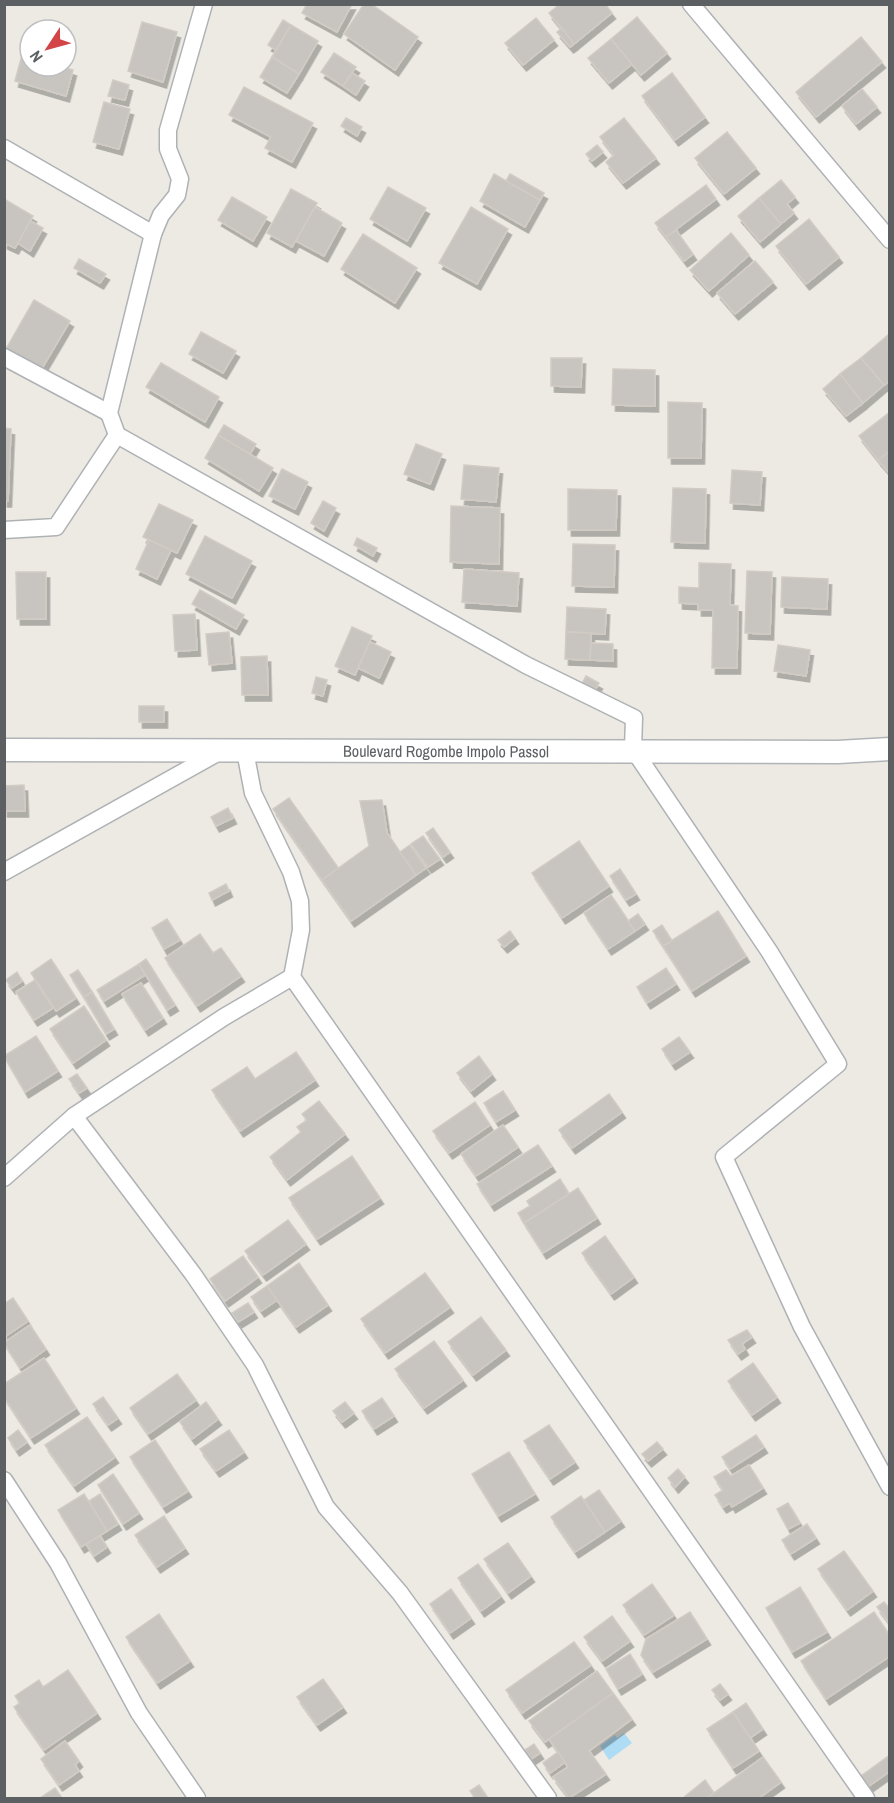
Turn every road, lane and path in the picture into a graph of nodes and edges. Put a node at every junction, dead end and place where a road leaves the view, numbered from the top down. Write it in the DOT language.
graph roads {
  1 [pos="204,4"];
  2 [pos="691,4"];
  3 [pos="4,148"];
  4 [pos="153,234"];
  5 [pos="890,240"];
  6 [pos="4,357"];
  7 [pos="109,413"];
  8 [pos="117,435"];
  9 [pos="4,530"];
  10 [pos="890,748"];
  11 [pos="633,749"];
  12 [pos="4,750"];
  13 [pos="245,751"];
  14 [pos="219,752"];
  15 [pos="4,872"];
  16 [pos="292,977"];
  17 [pos="74,1116"];
  18 [pos="4,1178"];
  19 [pos="4,1480"];
  20 [pos="890,1487"];
  21 [pos="197,1798"];
  22 [pos="548,1798"];
  23 [pos="866,1798"];
  1 -- 4 [label="street"];
  2 -- 5 [label="street"];
  3 -- 4 [label="street"];
  4 -- 7 [label="street"];
  6 -- 7 [label="street"];
  7 -- 8 [label="street"];
  8 -- 9 [label="street"];
  8 -- 11 [label="street"];
  10 -- 11 [label="street, Boulevard Rogombe Impolo Passol"];
  11 -- 13 [label="street, Boulevard Rogombe Impolo Passol"];
  11 -- 20 [label="street"];
  12 -- 14 [label="street, Boulevard Rogombe Impolo Passol"];
  13 -- 14 [label="street, Boulevard Rogombe Impolo Passol"];
  13 -- 16 [label="street"];
  14 -- 15 [label="street"];
  16 -- 17 [label="street"];
  16 -- 23 [label="street"];
  17 -- 18 [label="street"];
  17 -- 22 [label="street"];
  19 -- 21 [label="street"];
}
